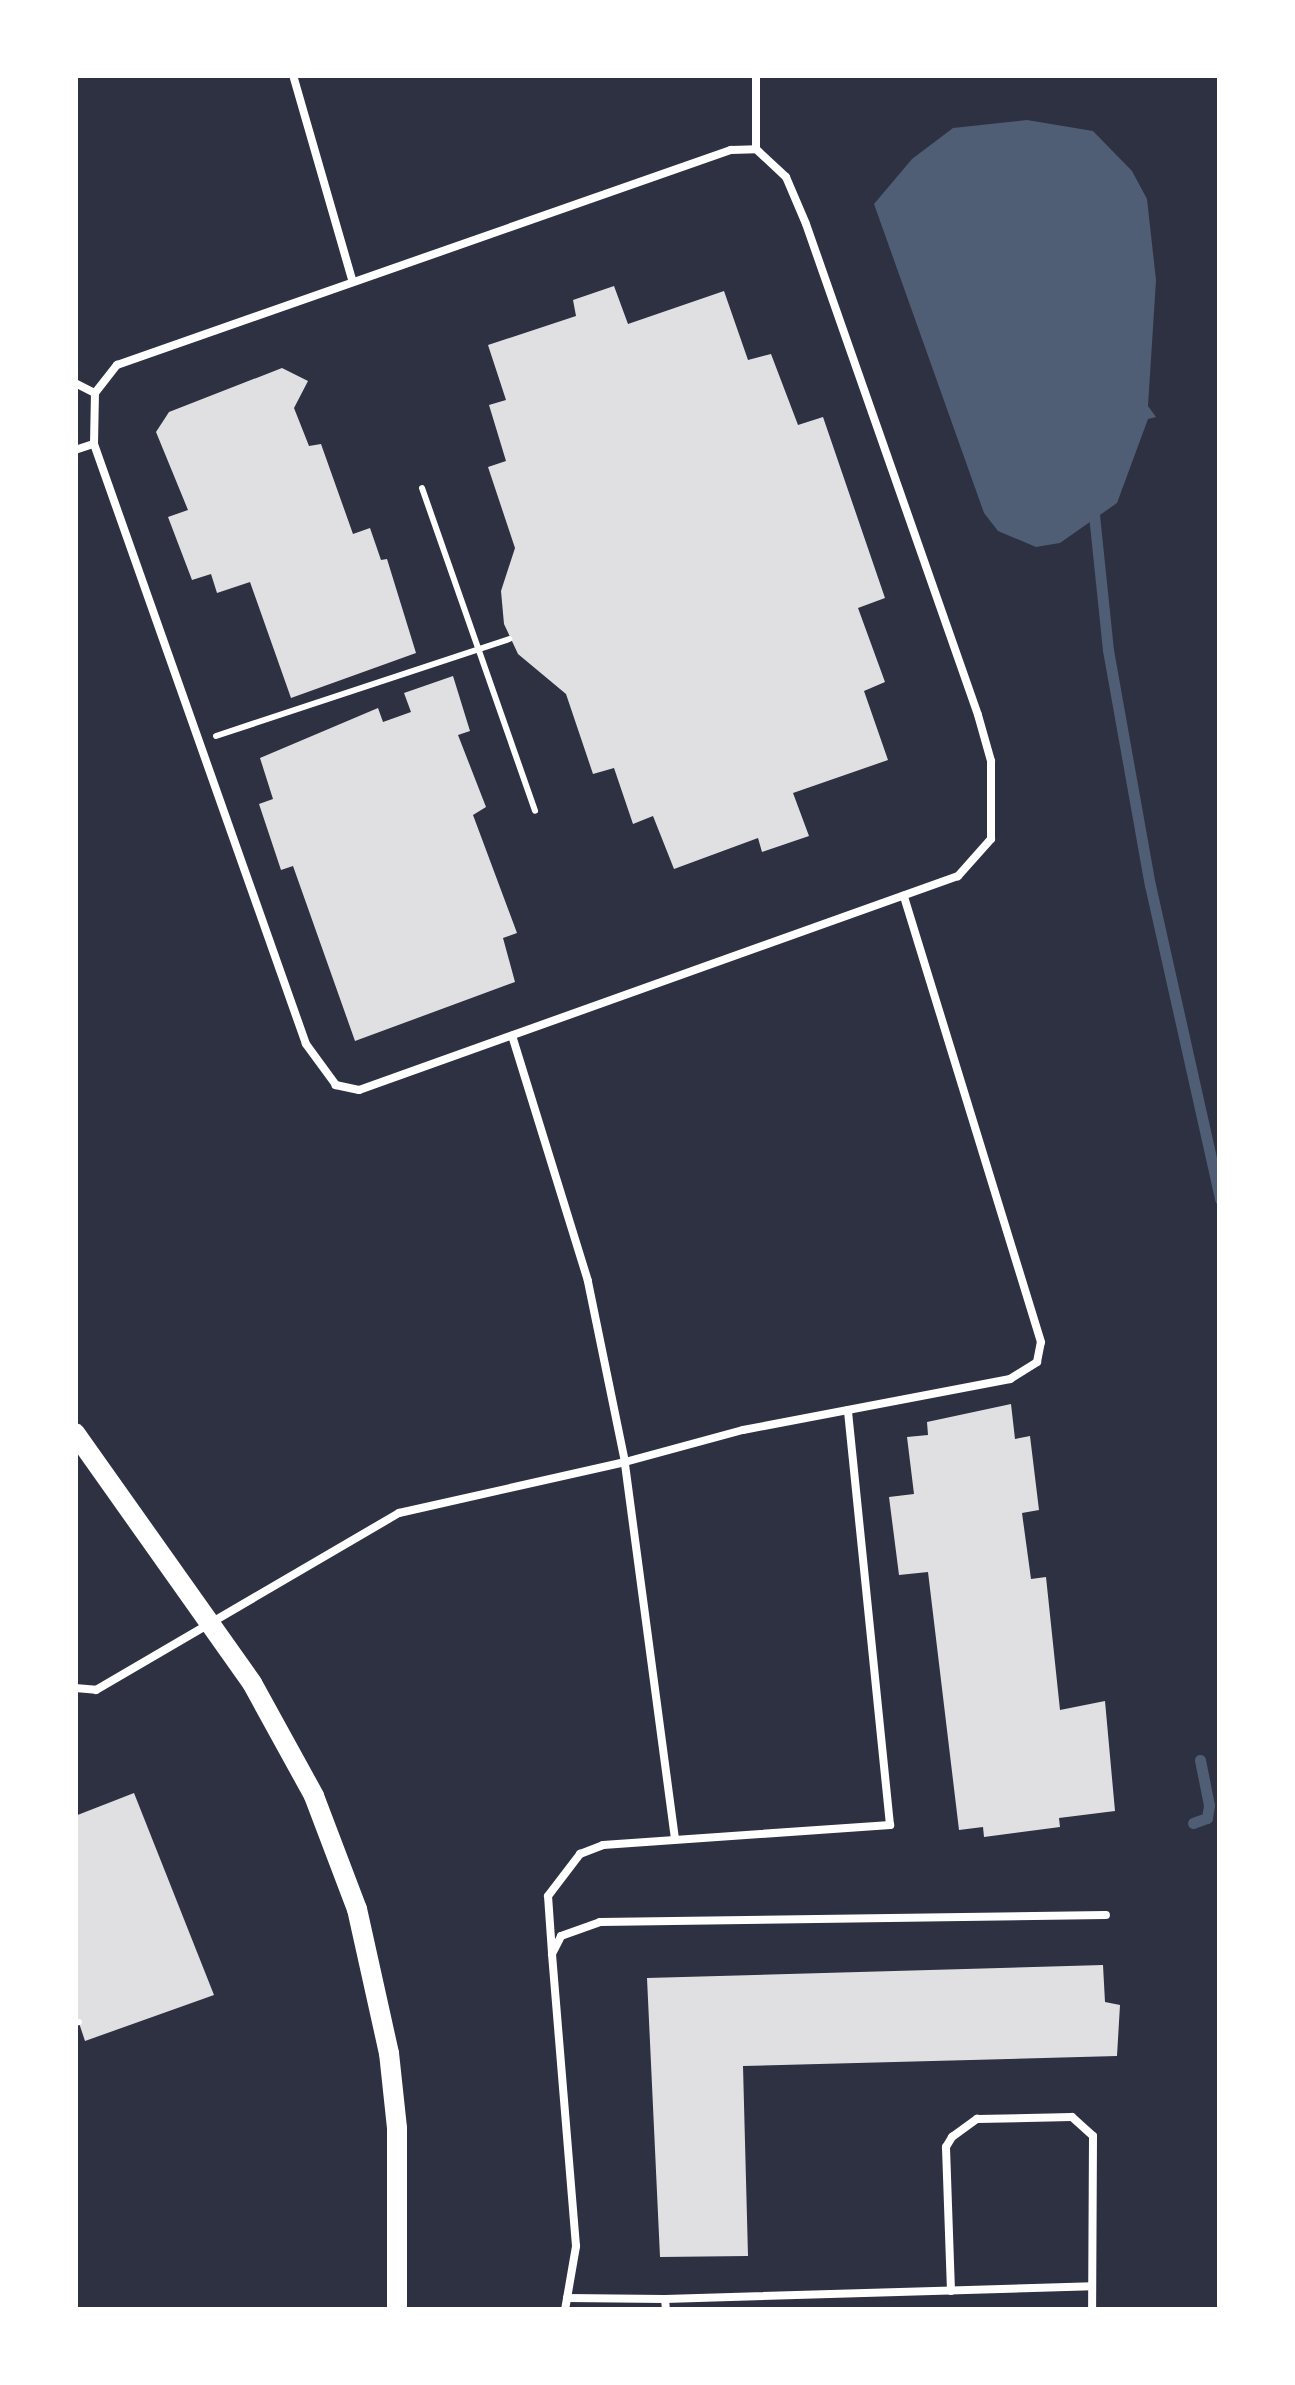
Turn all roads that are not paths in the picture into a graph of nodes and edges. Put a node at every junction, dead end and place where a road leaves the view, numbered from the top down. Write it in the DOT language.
graph roads {
  1 [pos="293,75"];
  2 [pos="756,75"];
  3 [pos="756,149"];
  4 [pos="352,279"];
  5 [pos="75,384"];
  6 [pos="95,393"];
  7 [pos="94,444"];
  8 [pos="75,450"];
  9 [pos="904,896"];
  10 [pos="512,1036"];
  11 [pos="848,1410"];
  12 [pos="75,1433"];
  13 [pos="625,1462"];
  14 [pos="212,1625"];
  15 [pos="75,1688"];
  16 [pos="674,1839"];
  17 [pos="1106,1915"];
  18 [pos="552,1954"];
  19 [pos="1092,2286"];
  20 [pos="952,2291"];
  21 [pos="567,2298"];
  22 [pos="665,2299"];
  23 [pos="397,2310"];
  24 [pos="565,2310"];
  25 [pos="666,2310"];
  26 [pos="1092,2310"];
  1 -- 4 [label="lane"];
  2 -- 3 [label="lane"];
  3 -- 4 [label="lane"];
  3 -- 9 [label="lane"];
  4 -- 6 [label="lane"];
  5 -- 6 [label="lane"];
  6 -- 7 [label="lane"];
  7 -- 8 [label="lane"];
  7 -- 10 [label="lane"];
  9 -- 10 [label="lane"];
  9 -- 11 [label="lane"];
  10 -- 13 [label="lane"];
  11 -- 13 [label="lane"];
  11 -- 16 [label="lane"];
  12 -- 14 [label="main road"];
  13 -- 14 [label="lane"];
  13 -- 16 [label="lane"];
  14 -- 15 [label="lane"];
  14 -- 23 [label="main road"];
  16 -- 18 [label="lane"];
  17 -- 18 [label="lane"];
  18 -- 21 [label="lane"];
  19 -- 20 [label="lane"];
  19 -- 20 [label="lane"];
  19 -- 26 [label="lane"];
  20 -- 22 [label="lane"];
  21 -- 22 [label="lane"];
  21 -- 24 [label="lane"];
  22 -- 25 [label="lane"];
}
